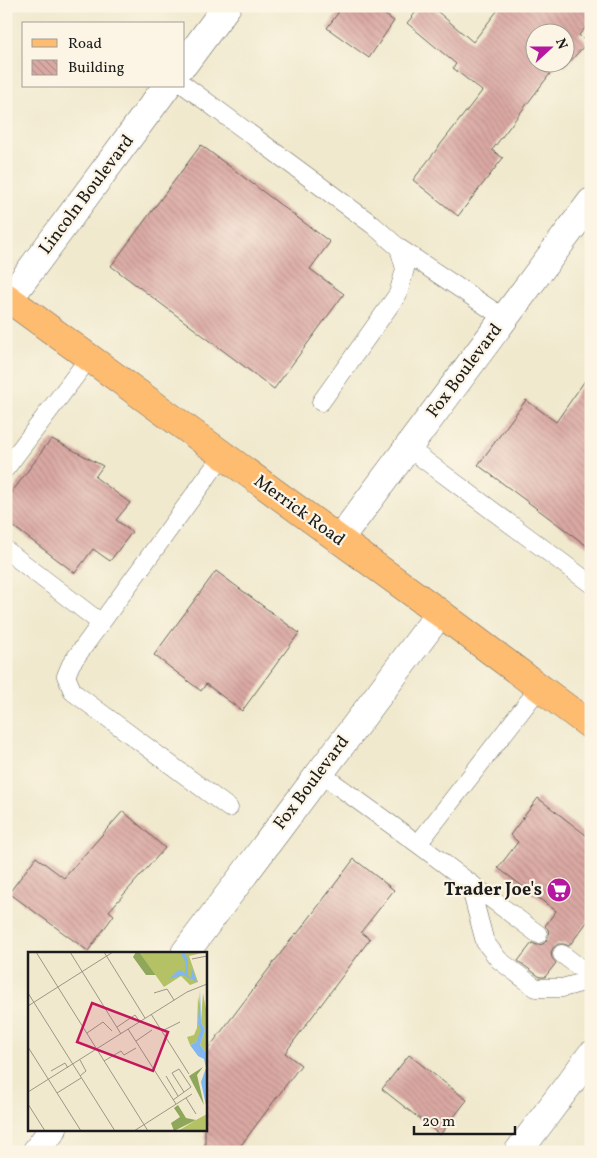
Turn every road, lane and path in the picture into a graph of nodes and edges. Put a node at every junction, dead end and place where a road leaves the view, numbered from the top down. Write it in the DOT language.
graph roads {
  1 [pos="227,6"];
  2 [pos="185,63"];
  3 [pos="185,86"];
  4 [pos="166,88"];
  5 [pos="591,202"];
  6 [pos="399,248"];
  7 [pos="7,300"];
  8 [pos="504,318"];
  9 [pos="89,358"];
  10 [pos="321,402"];
  11 [pos="407,448"];
  12 [pos="223,455"];
  13 [pos="6,468"];
  14 [pos="339,540"];
  15 [pos="6,550"];
  16 [pos="591,584"];
  17 [pos="440,614"];
  18 [pos="102,624"];
  19 [pos="539,688"];
  20 [pos="591,726"];
  21 [pos="320,773"];
  22 [pos="229,808"];
  23 [pos="418,844"];
  24 [pos="469,882"];
  25 [pos="538,934"];
  26 [pos="186,952"];
  27 [pos="562,954"];
  28 [pos="591,976"];
  29 [pos="591,980"];
  30 [pos="588,1066"];
  31 [pos="52,1130"];
  32 [pos="36,1152"];
  33 [pos="518,1152"];
  1 -- 2 [label="street"];
  3 -- 6 [label="lane"];
  4 -- 7 [label="street, Lincoln Boulevard"];
  5 -- 8 [label="street, Fox Boulevard"];
  6 -- 8 [label="lane"];
  6 -- 10 [label="lane"];
  7 -- 9 [label="main road, Merrick Road"];
  8 -- 11 [label="street, Fox Boulevard"];
  9 -- 12 [label="main road, Merrick Road"];
  9 -- 13 [label="lane"];
  11 -- 14 [label="street, Fox Boulevard"];
  11 -- 16 [label="lane"];
  12 -- 14 [label="main road, Merrick Road"];
  12 -- 18 [label="lane"];
  14 -- 17 [label="main road, Merrick Road"];
  15 -- 18 [label="lane"];
  17 -- 19 [label="main road, Merrick Road"];
  17 -- 21 [label="street, Fox Boulevard"];
  18 -- 22 [label="lane"];
  19 -- 20 [label="main road, Merrick Road"];
  19 -- 23 [label="lane"];
  21 -- 23 [label="lane"];
  21 -- 26 [label="street, Fox Boulevard"];
  23 -- 24 [label="lane"];
  24 -- 25 [label="lane"];
  24 -- 29 [label="lane"];
  27 -- 28 [label="lane"];
  30 -- 33 [label="street"];
  31 -- 32 [label="street"];
}
